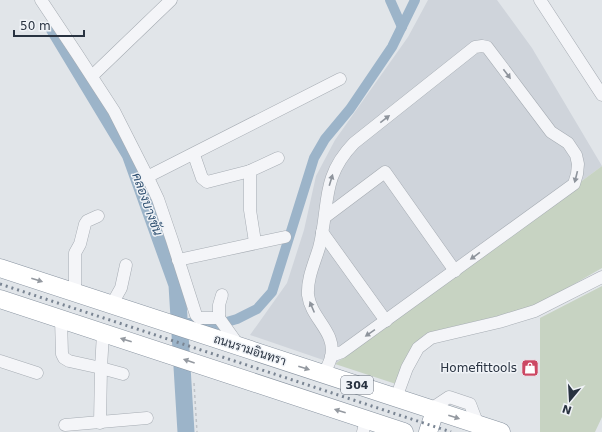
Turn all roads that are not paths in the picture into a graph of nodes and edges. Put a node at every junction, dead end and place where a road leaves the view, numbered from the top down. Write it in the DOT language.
graph roads {
  1 [pos="41,0"];
  2 [pos="171,0"];
  3 [pos="540,0"];
  4 [pos="92,76"];
  5 [pos="340,79"];
  6 [pos="602,95"];
  7 [pos="194,155"];
  8 [pos="278,158"];
  9 [pos="250,170"];
  10 [pos="147,177"];
  11 [pos="98,216"];
  12 [pos="325,217"];
  13 [pos="322,232"];
  14 [pos="285,237"];
  15 [pos="255,242"];
  16 [pos="178,260"];
  17 [pos="126,265"];
  18 [pos="0,268"];
  19 [pos="455,271"];
  20 [pos="602,277"];
  21 [pos="75,292"];
  22 [pos="222,295"];
  23 [pos="0,299"];
  24 [pos="112,304"];
  25 [pos="61,319"];
  26 [pos="386,321"];
  27 [pos="220,326"];
  28 [pos="103,333"];
  29 [pos="331,356"];
  30 [pos="0,361"];
  31 [pos="101,368"];
  32 [pos="37,372"];
  33 [pos="123,374"];
  34 [pos="324,374"];
  35 [pos="396,398"];
  36 [pos="433,410"];
  37 [pos="147,418"];
  38 [pos="100,423"];
  39 [pos="65,425"];
  40 [pos="364,426"];
  41 [pos="404,432"];
  42 [pos="428,432"];
  43 [pos="501,432"];
  1 -- 4 [label="street"];
  2 -- 4 [label="street"];
  3 -- 6 [label="street"];
  4 -- 10 [label="street"];
  5 -- 7 [label="street"];
  7 -- 9 [label="street"];
  7 -- 10 [label="street"];
  8 -- 9 [label="street"];
  9 -- 15 [label="street"];
  10 -- 16 [label="street"];
  11 -- 21 [label="street"];
  12 -- 13 [label="street"];
  12 -- 19 [label="street"];
  12 -- 19 [label="street, one-way"];
  13 -- 26 [label="street"];
  29 -- 13 [label="street, one-way"];
  14 -- 15 [label="street"];
  15 -- 16 [label="street"];
  16 -- 27 [label="street"];
  17 -- 24 [label="street"];
  18 -- 21 [label="highway, ถนนรามอินทรา / 304, one-way"];
  19 -- 26 [label="street"];
  20 -- 35 [label="street"];
  21 -- 24 [label="highway, ถนนรามอินทรา / 304"];
  22 -- 27 [label="street"];
  23 -- 25 [label="highway, 304"];
  24 -- 27 [label="highway, ถนนรามอินทรา / 304"];
  25 -- 28 [label="highway, 304"];
  25 -- 31 [label="street"];
  26 -- 29 [label="street, one-way"];
  27 -- 34 [label="highway, ถนนรามอินทรา / 304, one-way"];
  28 -- 31 [label="street"];
  40 -- 28 [label="highway, 304, one-way"];
  29 -- 34 [label="street"];
  30 -- 32 [label="street"];
  31 -- 33 [label="street"];
  31 -- 38 [label="street"];
  34 -- 35 [label="highway, ถนนรามอินทรา / 304"];
  35 -- 36 [label="highway, ถนนรามอินทรา / 304"];
  36 -- 42 [label="highway"];
  36 -- 43 [label="highway, ถนนรามอินทรา / 304"];
  37 -- 38 [label="street"];
  38 -- 39 [label="street"];
  40 -- 41 [label="highway, 304"];
}
